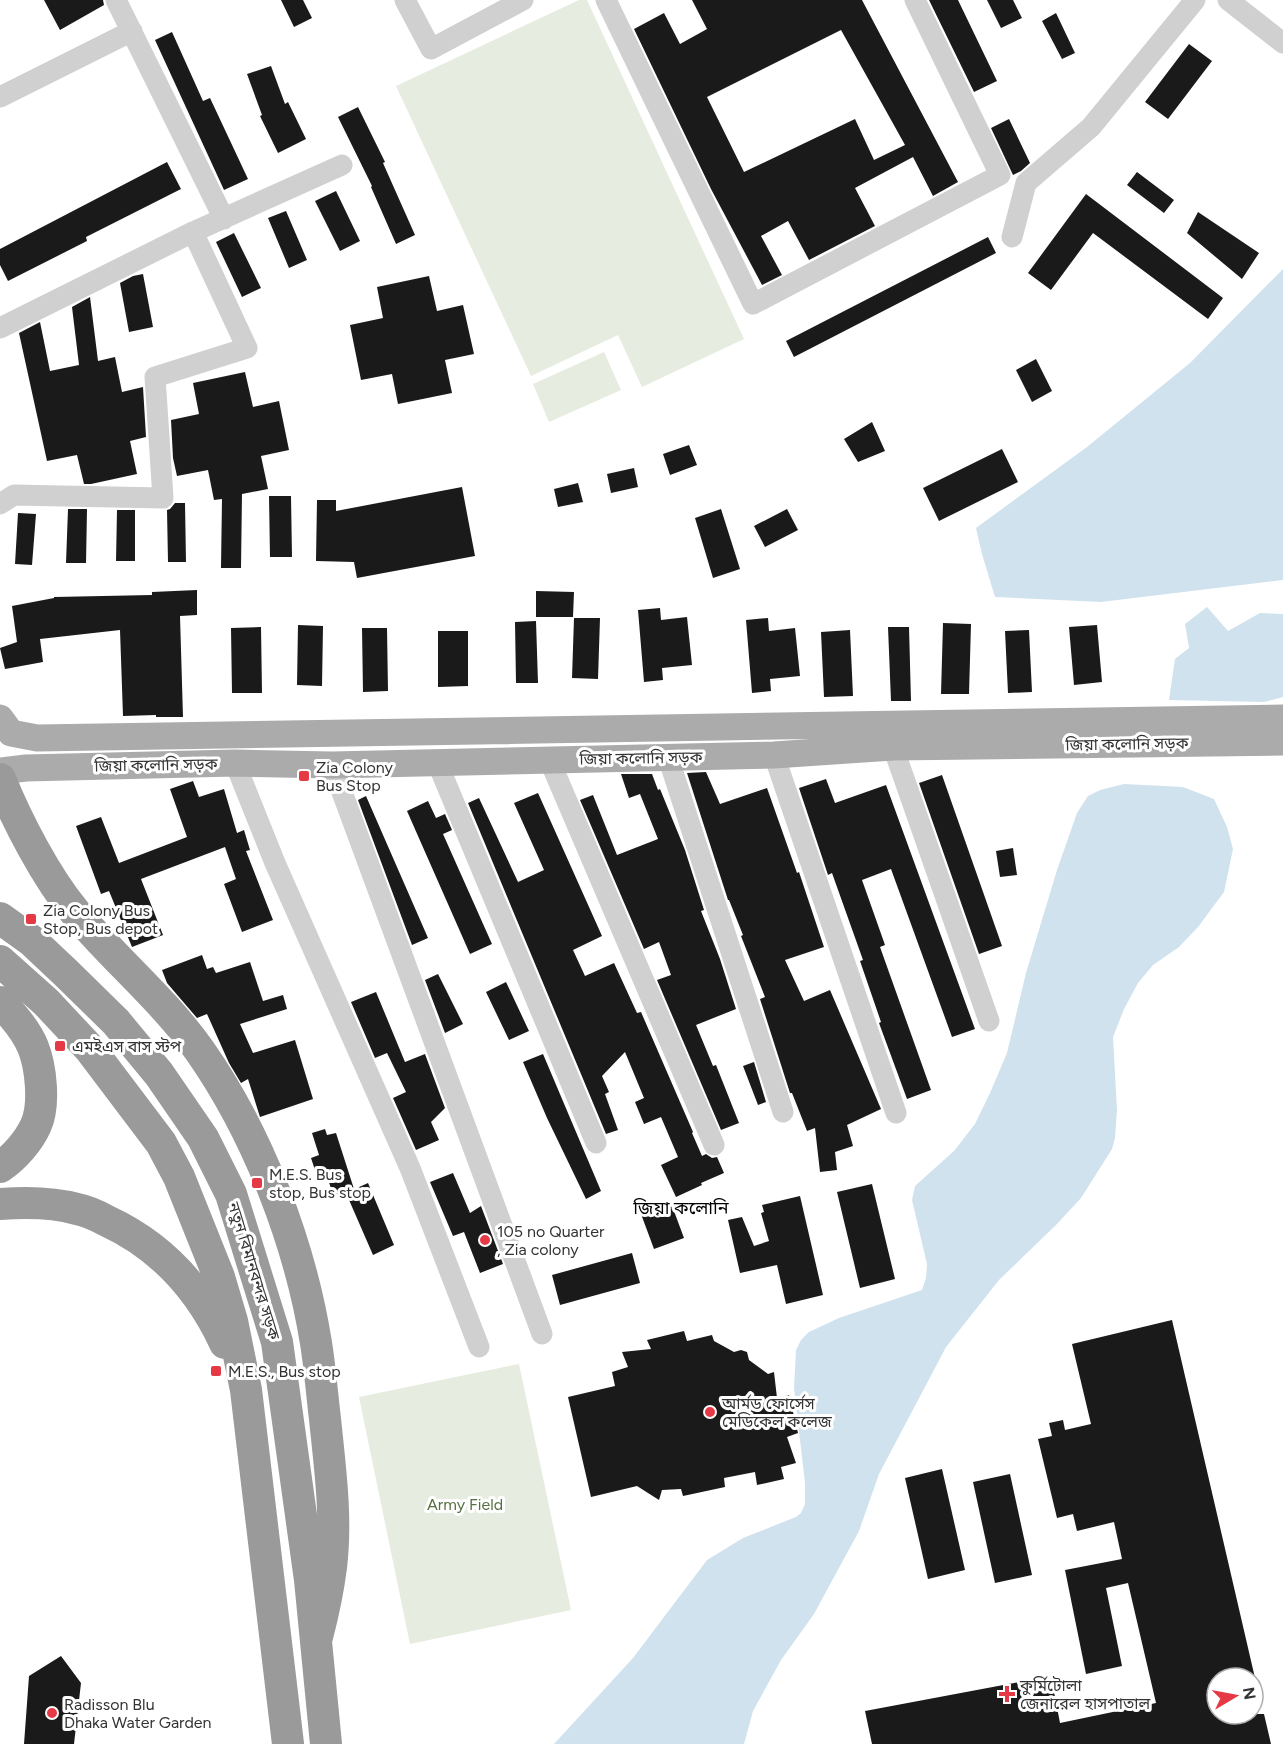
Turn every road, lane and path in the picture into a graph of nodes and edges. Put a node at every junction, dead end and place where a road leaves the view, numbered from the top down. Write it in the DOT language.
graph roads {
  1 [pos="116,0"];
  2 [pos="405,0"];
  3 [pos="523,0"];
  4 [pos="606,0"];
  5 [pos="915,0"];
  6 [pos="1195,0"];
  7 [pos="1228,0"];
  8 [pos="132,31"];
  9 [pos="1283,43"];
  10 [pos="0,97"];
  11 [pos="342,165"];
  12 [pos="224,219"];
  13 [pos="193,232"];
  14 [pos="1012,237"];
  15 [pos="0,328"];
  16 [pos="0,504"];
  17 [pos="1283,718"];
  18 [pos="12,730"];
  19 [pos="1283,742"];
  20 [pos="893,747"];
  21 [pos="774,755"];
  22 [pos="668,757"];
  23 [pos="549,759"];
  24 [pos="437,762"];
  25 [pos="235,763"];
  26 [pos="332,765"];
  27 [pos="0,771"];
  28 [pos="0,779"];
  29 [pos="0,902"];
  30 [pos="0,918"];
  31 [pos="32,941"];
  32 [pos="0,961"];
  33 [pos="0,1002"];
  34 [pos="988,1021"];
  35 [pos="783,1112"];
  36 [pos="896,1113"];
  37 [pos="596,1143"];
  38 [pos="714,1145"];
  39 [pos="0,1167"];
  40 [pos="0,1204"];
  41 [pos="542,1334"];
  42 [pos="479,1347"];
  43 [pos="246,1390"];
  44 [pos="317,1638"];
  45 [pos="288,1744"];
  46 [pos="326,1744"];
  1 -- 8 [label="street"];
  2 -- 3 [label="street"];
  4 -- 5 [label="street"];
  6 -- 14 [label="street"];
  7 -- 9 [label="street"];
  8 -- 10 [label="street"];
  8 -- 12 [label="street"];
  11 -- 12 [label="street"];
  12 -- 13 [label="street"];
  13 -- 15 [label="street"];
  13 -- 16 [label="street"];
  17 -- 18 [label="main road, জিয়া কলোনি সড়ক"];
  19 -- 20 [label="main road, জিয়া কলোনি সড়ক"];
  20 -- 21 [label="main road, জিয়া কলোনি সড়ক"];
  20 -- 34 [label="street"];
  21 -- 22 [label="main road, জিয়া কলোনি সড়ক"];
  21 -- 36 [label="street"];
  22 -- 23 [label="main road, জিয়া কলোনি সড়ক"];
  22 -- 35 [label="street"];
  23 -- 24 [label="main road, জিয়া কলোনি সড়ক"];
  23 -- 38 [label="street"];
  24 -- 26 [label="main road, জিয়া কলোনি সড়ক"];
  24 -- 37 [label="street"];
  25 -- 26 [label="main road, জিয়া কলোনি সড়ক"];
  25 -- 27 [label="main road, জিয়া কলোনি সড়ক"];
  25 -- 42 [label="street"];
  26 -- 41 [label="street"];
  28 -- 44 [label="highway"];
  29 -- 31 [label="main road"];
  30 -- 31 [label="highway, নতুন বিমানবন্দর সড়ক"];
  31 -- 44 [label="highway, নতুন বিমানবন্দর সড়ক"];
  32 -- 43 [label="highway"];
  33 -- 39 [label="highway"];
  40 -- 43 [label="highway"];
  43 -- 45 [label="highway"];
  44 -- 46 [label="highway, নতুন বিমানবন্দর সড়ক"];
}
